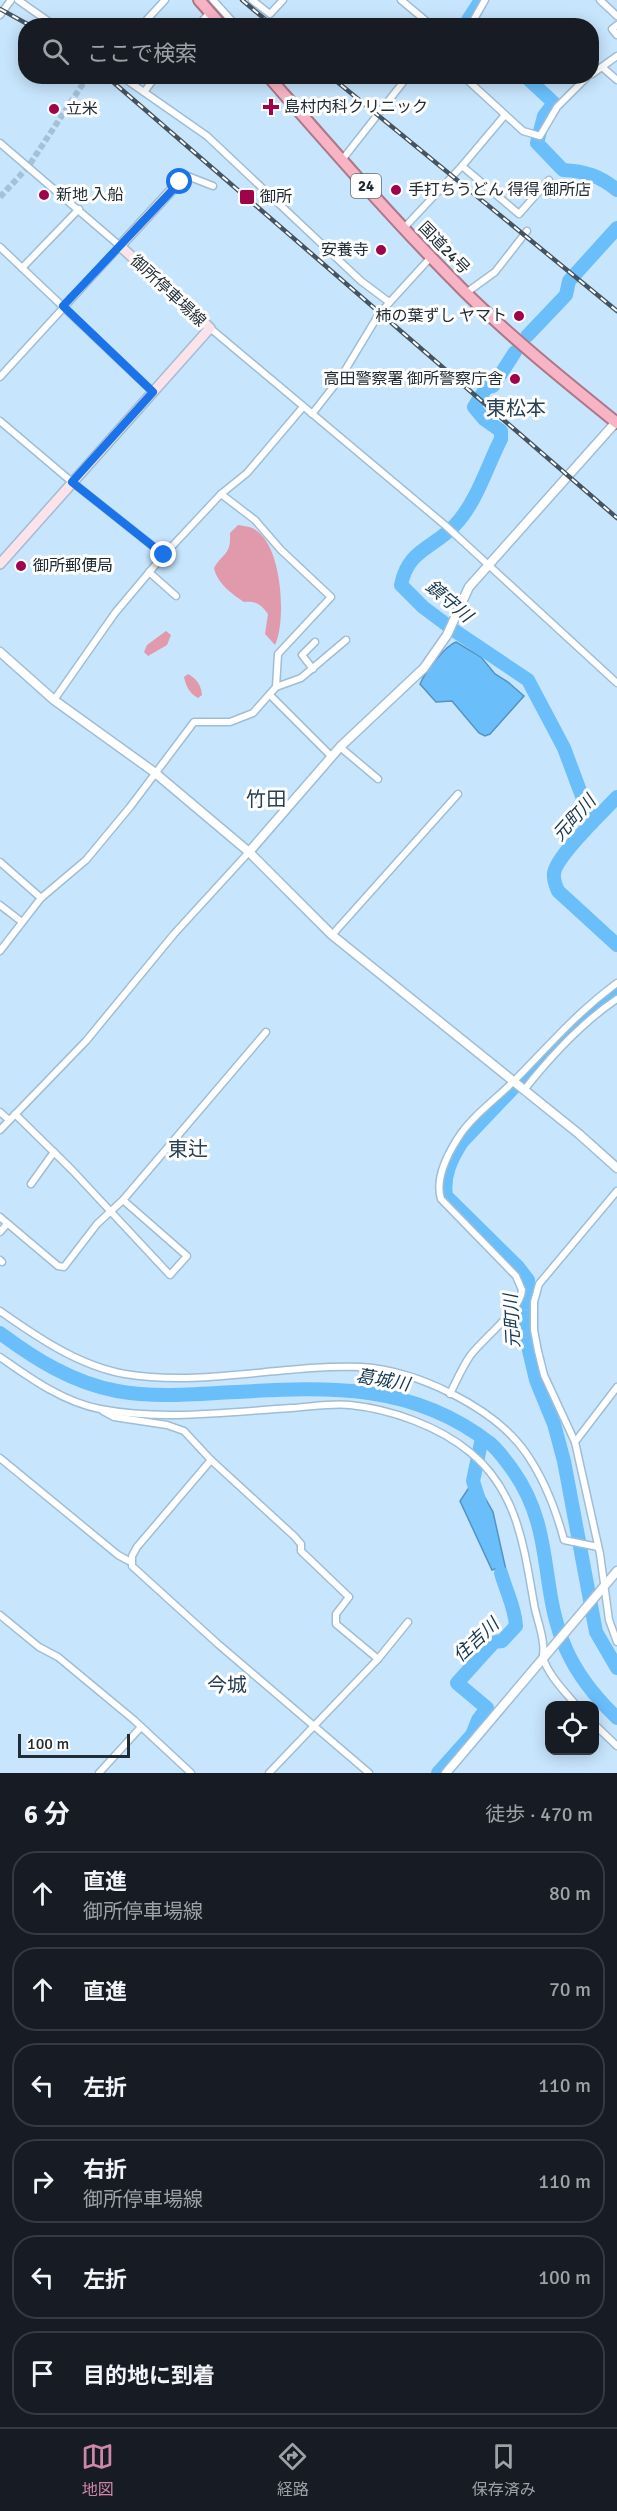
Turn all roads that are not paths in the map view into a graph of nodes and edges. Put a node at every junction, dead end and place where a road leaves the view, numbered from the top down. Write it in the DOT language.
graph roads {
  1 [pos="10,0"];
  2 [pos="18,0"];
  3 [pos="165,0"];
  4 [pos="199,0"];
  5 [pos="213,0"];
  6 [pos="252,0"];
  7 [pos="283,0"];
  8 [pos="401,0"];
  9 [pos="485,0"];
  10 [pos="600,0"];
  11 [pos="210,12"];
  12 [pos="0,15"];
  13 [pos="617,16"];
  14 [pos="44,18"];
  15 [pos="148,18"];
  16 [pos="205,18"];
  17 [pos="215,18"];
  18 [pos="229,18"];
  19 [pos="422,18"];
  20 [pos="475,18"];
  21 [pos="617,25"];
  22 [pos="617,35"];
  23 [pos="617,56"];
  24 [pos="602,67"];
  25 [pos="599,69"];
  26 [pos="617,80"];
  27 [pos="132,84"];
  28 [pos="150,84"];
  29 [pos="275,84"];
  30 [pos="402,84"];
  31 [pos="472,84"];
  32 [pos="581,84"];
  33 [pos="144,92"];
  34 [pos="505,115"];
  35 [pos="0,143"];
  36 [pos="342,160"];
  37 [pos="462,166"];
  38 [pos="549,180"];
  39 [pos="180,182"];
  40 [pos="213,186"];
  41 [pos="79,209"];
  42 [pos="404,228"];
  43 [pos="527,231"];
  44 [pos="120,246"];
  45 [pos="0,248"];
  46 [pos="431,257"];
  47 [pos="22,268"];
  48 [pos="466,293"];
  49 [pos="389,302"];
  50 [pos="63,306"];
  51 [pos="210,328"];
  52 [pos="0,377"];
  53 [pos="153,392"];
  54 [pos="303,407"];
  55 [pos="312,414"];
  56 [pos="0,421"];
  57 [pos="617,422"];
  58 [pos="72,482"];
  59 [pos="221,494"];
  60 [pos="164,555"];
  61 [pos="0,564"];
  62 [pos="487,564"];
  63 [pos="149,572"];
  64 [pos="176,596"];
  65 [pos="346,640"];
  66 [pos="315,642"];
  67 [pos="0,653"];
  68 [pos="313,669"];
  69 [pos="617,683"];
  70 [pos="276,687"];
  71 [pos="271,696"];
  72 [pos="54,700"];
  73 [pos="340,747"];
  74 [pos="332,757"];
  75 [pos="154,772"];
  76 [pos="378,779"];
  77 [pos="458,794"];
  78 [pos="249,852"];
  79 [pos="0,862"];
  80 [pos="41,898"];
  81 [pos="0,905"];
  82 [pos="22,922"];
  83 [pos="332,935"];
  84 [pos="0,951"];
  85 [pos="617,983"];
  86 [pos="617,999"];
  87 [pos="266,1032"];
  88 [pos="513,1081"];
  89 [pos="524,1090"];
  90 [pos="0,1112"];
  91 [pos="15,1114"];
  92 [pos="9,1120"];
  93 [pos="0,1130"];
  94 [pos="54,1152"];
  95 [pos="617,1168"];
  96 [pos="31,1184"];
  97 [pos="617,1191"];
  98 [pos="123,1200"];
  99 [pos="111,1212"];
  100 [pos="0,1217"];
  101 [pos="8,1224"];
  102 [pos="0,1232"];
  103 [pos="533,1302"];
  104 [pos="520,1303"];
  105 [pos="0,1311"];
  106 [pos="0,1357"];
  107 [pos="617,1387"];
  108 [pos="450,1394"];
  109 [pos="101,1409"];
  110 [pos="575,1442"];
  111 [pos="0,1458"];
  112 [pos="211,1460"];
  113 [pos="598,1547"];
  114 [pos="131,1562"];
  115 [pos="617,1571"];
  116 [pos="603,1588"];
  117 [pos="0,1615"];
  118 [pos="408,1622"];
  119 [pos="617,1641"];
  120 [pos="546,1654"];
  121 [pos="378,1659"];
  122 [pos="573,1701"];
  123 [pos="141,1727"];
  124 [pos="314,1727"];
  125 [pos="599,1729"];
  126 [pos="617,1746"];
  127 [pos="99,1773"];
  128 [pos="191,1773"];
  129 [pos="269,1773"];
  130 [pos="369,1773"];
  131 [pos="446,1773"];
  1 -- 12 [label="street"];
  2 -- 14 [label="street"];
  3 -- 15 [label="street"];
  4 -- 11 [label="highway"];
  5 -- 18 [label="street"];
  6 -- 7 [label="street"];
  8 -- 19 [label="street"];
  9 -- 20 [label="street"];
  10 -- 13 [label="street"];
  11 -- 16 [label="street"];
  11 -- 17 [label="highway"];
  21 -- 22 [label="street"];
  23 -- 24 [label="street"];
  24 -- 25 [label="street"];
  24 -- 26 [label="street"];
  27 -- 33 [label="street"];
  28 -- 33 [label="street"];
  29 -- 36 [label="highway, 国道24号 / 24"];
  30 -- 36 [label="street"];
  31 -- 34 [label="street"];
  32 -- 34 [label="street"];
  33 -- 49 [label="street"];
  34 -- 37 [label="street"];
  35 -- 41 [label="street"];
  36 -- 42 [label="highway, 国道24号 / 24"];
  37 -- 38 [label="street"];
  37 -- 42 [label="street"];
  39 -- 40 [label="street"];
  39 -- 44 [label="main road, 御所停車場線"];
  41 -- 44 [label="street"];
  41 -- 47 [label="street"];
  42 -- 46 [label="highway, 国道24号 / 24"];
  43 -- 48 [label="street"];
  44 -- 50 [label="street"];
  44 -- 51 [label="main road, 御所停車場線"];
  45 -- 47 [label="street"];
  46 -- 48 [label="highway, 国道24号 / 24"];
  46 -- 49 [label="street"];
  47 -- 50 [label="street"];
  48 -- 57 [label="highway, 国道24号 / 24"];
  49 -- 55 [label="street"];
  50 -- 52 [label="street"];
  50 -- 53 [label="street"];
  51 -- 53 [label="main road, 御所停車場線"];
  51 -- 54 [label="street"];
  53 -- 58 [label="main road, 御所停車場線"];
  54 -- 55 [label="street"];
  54 -- 59 [label="street"];
  55 -- 62 [label="street"];
  56 -- 58 [label="street"];
  57 -- 62 [label="street"];
  58 -- 60 [label="street"];
  58 -- 61 [label="main road, 御所停車場線"];
  59 -- 60 [label="street"];
  59 -- 70 [label="street"];
  60 -- 63 [label="street"];
  62 -- 69 [label="street"];
  62 -- 73 [label="street"];
  63 -- 64 [label="street"];
  63 -- 72 [label="street"];
  65 -- 68 [label="street"];
  66 -- 68 [label="street"];
  67 -- 72 [label="street"];
  68 -- 70 [label="street"];
  70 -- 71 [label="street"];
  71 -- 74 [label="street"];
  71 -- 75 [label="street"];
  72 -- 75 [label="street"];
  73 -- 74 [label="street"];
  73 -- 76 [label="street"];
  74 -- 78 [label="street"];
  75 -- 78 [label="street"];
  75 -- 80 [label="street"];
  77 -- 83 [label="street"];
  78 -- 83 [label="street"];
  78 -- 91 [label="street"];
  79 -- 80 [label="street"];
  80 -- 82 [label="street"];
  81 -- 82 [label="street"];
  82 -- 84 [label="street"];
  83 -- 88 [label="street"];
  85 -- 88 [label="street"];
  86 -- 89 [label="street"];
  87 -- 98 [label="street"];
  88 -- 89 [label="street"];
  88 -- 104 [label="street"];
  89 -- 95 [label="street"];
  90 -- 92 [label="street"];
  91 -- 92 [label="street"];
  91 -- 94 [label="street"];
  92 -- 93 [label="street"];
  94 -- 96 [label="street"];
  94 -- 99 [label="street"];
  97 -- 103 [label="street"];
  98 -- 99 [label="street"];
  98 -- 99 [label="street"];
  99 -- 101 [label="street"];
  100 -- 101 [label="street"];
  101 -- 102 [label="street"];
  103 -- 104 [label="street"];
  103 -- 110 [label="street"];
  104 -- 108 [label="street"];
  105 -- 108 [label="street"];
  106 -- 109 [label="street"];
  107 -- 110 [label="street"];
  108 -- 113 [label="street"];
  109 -- 112 [label="street"];
  109 -- 120 [label="street"];
  110 -- 113 [label="street"];
  111 -- 114 [label="street"];
  112 -- 114 [label="street"];
  112 -- 121 [label="street"];
  113 -- 116 [label="street"];
  114 -- 124 [label="street"];
  115 -- 116 [label="street"];
  116 -- 119 [label="street"];
  116 -- 120 [label="street"];
  117 -- 123 [label="street"];
  118 -- 121 [label="street"];
  120 -- 122 [label="street"];
  120 -- 131 [label="street"];
  121 -- 124 [label="street"];
  123 -- 127 [label="street"];
  123 -- 128 [label="street"];
  124 -- 129 [label="street"];
  124 -- 130 [label="street"];
  125 -- 126 [label="street"];
}
